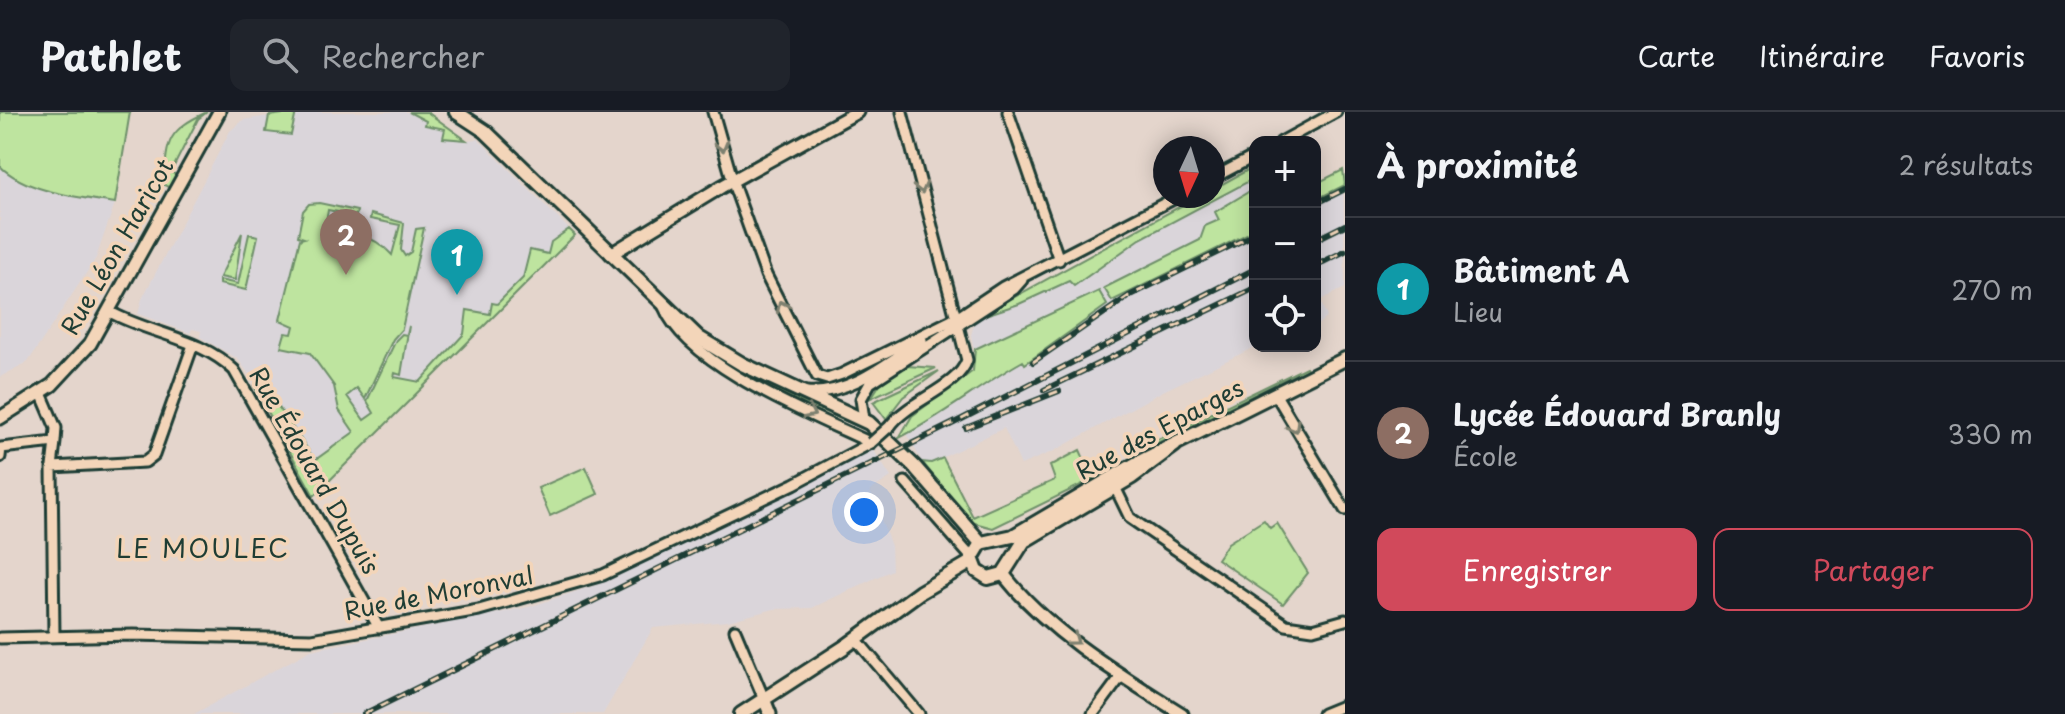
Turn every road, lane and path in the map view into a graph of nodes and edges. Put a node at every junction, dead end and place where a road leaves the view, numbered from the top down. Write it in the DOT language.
graph roads {
  1 [pos="219,112"];
  2 [pos="456,112"];
  3 [pos="713,112"];
  4 [pos="857,112"];
  5 [pos="902,112"];
  6 [pos="1008,112"];
  7 [pos="1336,112"];
  8 [pos="1292,136"];
  9 [pos="1249,159"];
  10 [pos="1225,172"];
  11 [pos="732,181"];
  12 [pos="1156,208"];
  13 [pos="611,254"];
  14 [pos="1059,260"];
  15 [pos="664,307"];
  16 [pos="110,312"];
  17 [pos="959,320"];
  18 [pos="193,345"];
  19 [pos="1345,359"];
  20 [pos="807,392"];
  21 [pos="41,393"];
  22 [pos="1276,395"];
  23 [pos="0,418"];
  24 [pos="864,419"];
  25 [pos="55,442"];
  26 [pos="871,443"];
  27 [pos="0,457"];
  28 [pos="52,467"];
  29 [pos="905,482"];
  30 [pos="1112,483"];
  31 [pos="1345,510"];
  32 [pos="997,541"];
  33 [pos="981,543"];
  34 [pos="1010,559"];
  35 [pos="972,560"];
  36 [pos="1003,574"];
  37 [pos="981,575"];
  38 [pos="905,603"];
  39 [pos="1345,620"];
  40 [pos="379,628"];
  41 [pos="735,630"];
  42 [pos="54,635"];
  43 [pos="0,638"];
  44 [pos="856,639"];
  45 [pos="1122,675"];
  46 [pos="764,699"];
  47 [pos="1345,705"];
  48 [pos="741,714"];
  49 [pos="770,714"];
  50 [pos="919,714"];
  51 [pos="1093,714"];
  52 [pos="1182,714"];
  53 [pos="1323,714"];
  1 -- 16 [label="street, Rue Léon Haricot"];
  2 -- 13 [label="main road"];
  3 -- 11 [label="street, one-way"];
  4 -- 11 [label="street"];
  5 -- 17 [label="street, one-way"];
  6 -- 14 [label="street"];
  7 -- 8 [label="street"];
  9 -- 10 [label="street"];
  11 -- 13 [label="street"];
  17 -- 11 [label="street, one-way"];
  12 -- 14 [label="street"];
  13 -- 15 [label="main road"];
  14 -- 17 [label="street"];
  15 -- 20 [label="main road"];
  15 -- 26 [label="street, one-way"];
  16 -- 18 [label="street, Rue Édouard Dupuis"];
  16 -- 21 [label="street, Rue Léon Haricot"];
  17 -- 20 [label="street"];
  17 -- 24 [label="street"];
  17 -- 26 [label="street, Rue de Moronval, bridge"];
  18 -- 28 [label="street"];
  18 -- 40 [label="street, Rue Édouard Dupuis"];
  19 -- 22 [label="main road, Rue des Eparges"];
  20 -- 24 [label="main road"];
  21 -- 23 [label="street, Rue Léon Haricot"];
  21 -- 25 [label="street"];
  22 -- 30 [label="main road, Rue des Eparges"];
  22 -- 31 [label="street, one-way"];
  24 -- 33 [label="main road"];
  25 -- 27 [label="street"];
  25 -- 28 [label="street"];
  26 -- 40 [label="street, Rue de Moronval"];
  28 -- 42 [label="street"];
  29 -- 35 [label="street"];
  30 -- 32 [label="main road, Rue des Eparges"];
  30 -- 34 [label="main road"];
  30 -- 39 [label="street"];
  32 -- 33 [label="main road"];
  32 -- 34 [label="main road"];
  33 -- 35 [label="main road"];
  34 -- 36 [label="main road"];
  35 -- 37 [label="main road"];
  35 -- 38 [label="main road"];
  36 -- 37 [label="main road"];
  36 -- 45 [label="street, one-way"];
  37 -- 38 [label="main road"];
  38 -- 44 [label="main road"];
  40 -- 42 [label="street, Rue de Moronval"];
  41 -- 46 [label="street"];
  42 -- 43 [label="street, Rue de Moronval"];
  44 -- 46 [label="main road"];
  44 -- 50 [label="street"];
  45 -- 51 [label="street"];
  45 -- 52 [label="street"];
  46 -- 48 [label="main road"];
  46 -- 49 [label="street"];
  47 -- 53 [label="street"];
}
